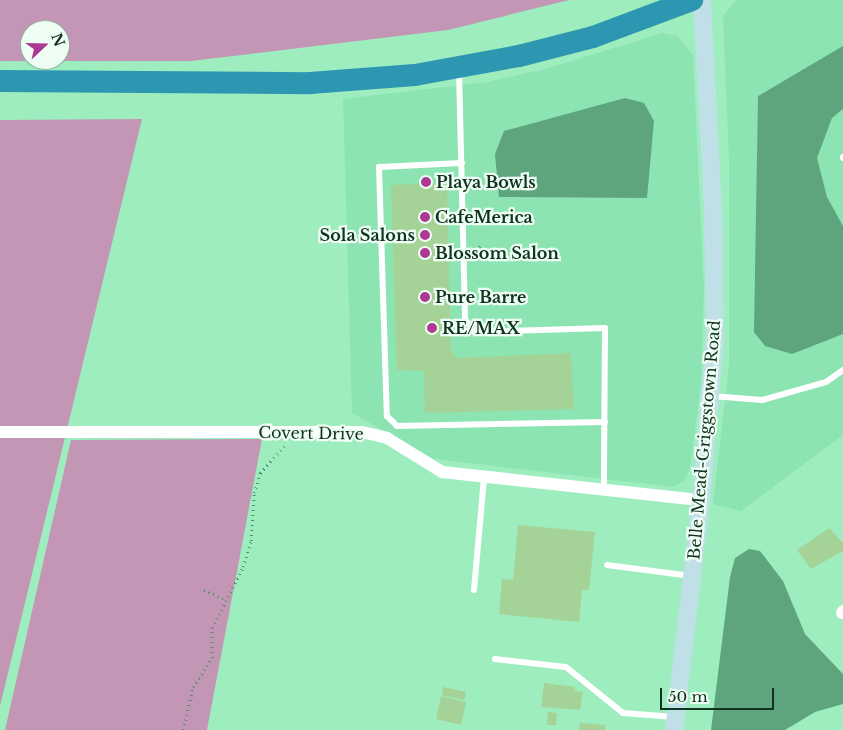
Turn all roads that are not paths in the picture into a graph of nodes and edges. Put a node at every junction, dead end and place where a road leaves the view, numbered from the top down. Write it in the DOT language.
graph roads {
  1 [pos="692,0"];
  2 [pos="702,0"];
  3 [pos="459,67"];
  4 [pos="0,81"];
  5 [pos="462,163"];
  6 [pos="843,370"];
  7 [pos="712,396"];
  8 [pos="605,422"];
  9 [pos="397,426"];
  10 [pos="0,432"];
  11 [pos="387,438"];
  12 [pos="484,477"];
  13 [pos="604,490"];
  14 [pos="701,500"];
  15 [pos="607,565"];
  16 [pos="692,576"];
  17 [pos="474,590"];
  18 [pos="495,659"];
  19 [pos="675,724"];
  1 -- 3 [label="highway"];
  2 -- 7 [label="street, Belle Mead-Griggstown Road"];
  3 -- 4 [label="highway"];
  3 -- 5 [label="lane"];
  5 -- 8 [label="lane"];
  5 -- 9 [label="lane"];
  6 -- 7 [label="lane"];
  7 -- 14 [label="street, Belle Mead-Griggstown Road"];
  8 -- 9 [label="lane"];
  8 -- 13 [label="lane"];
  9 -- 11 [label="lane"];
  10 -- 11 [label="street, Covert Drive"];
  11 -- 12 [label="street, Covert Drive"];
  12 -- 13 [label="street, Covert Drive"];
  12 -- 17 [label="lane"];
  13 -- 14 [label="street, Covert Drive"];
  14 -- 16 [label="street, Belle Mead-Griggstown Road"];
  15 -- 16 [label="lane"];
  16 -- 19 [label="street, Belle Mead-Griggstown Road"];
  18 -- 19 [label="lane"];
}
